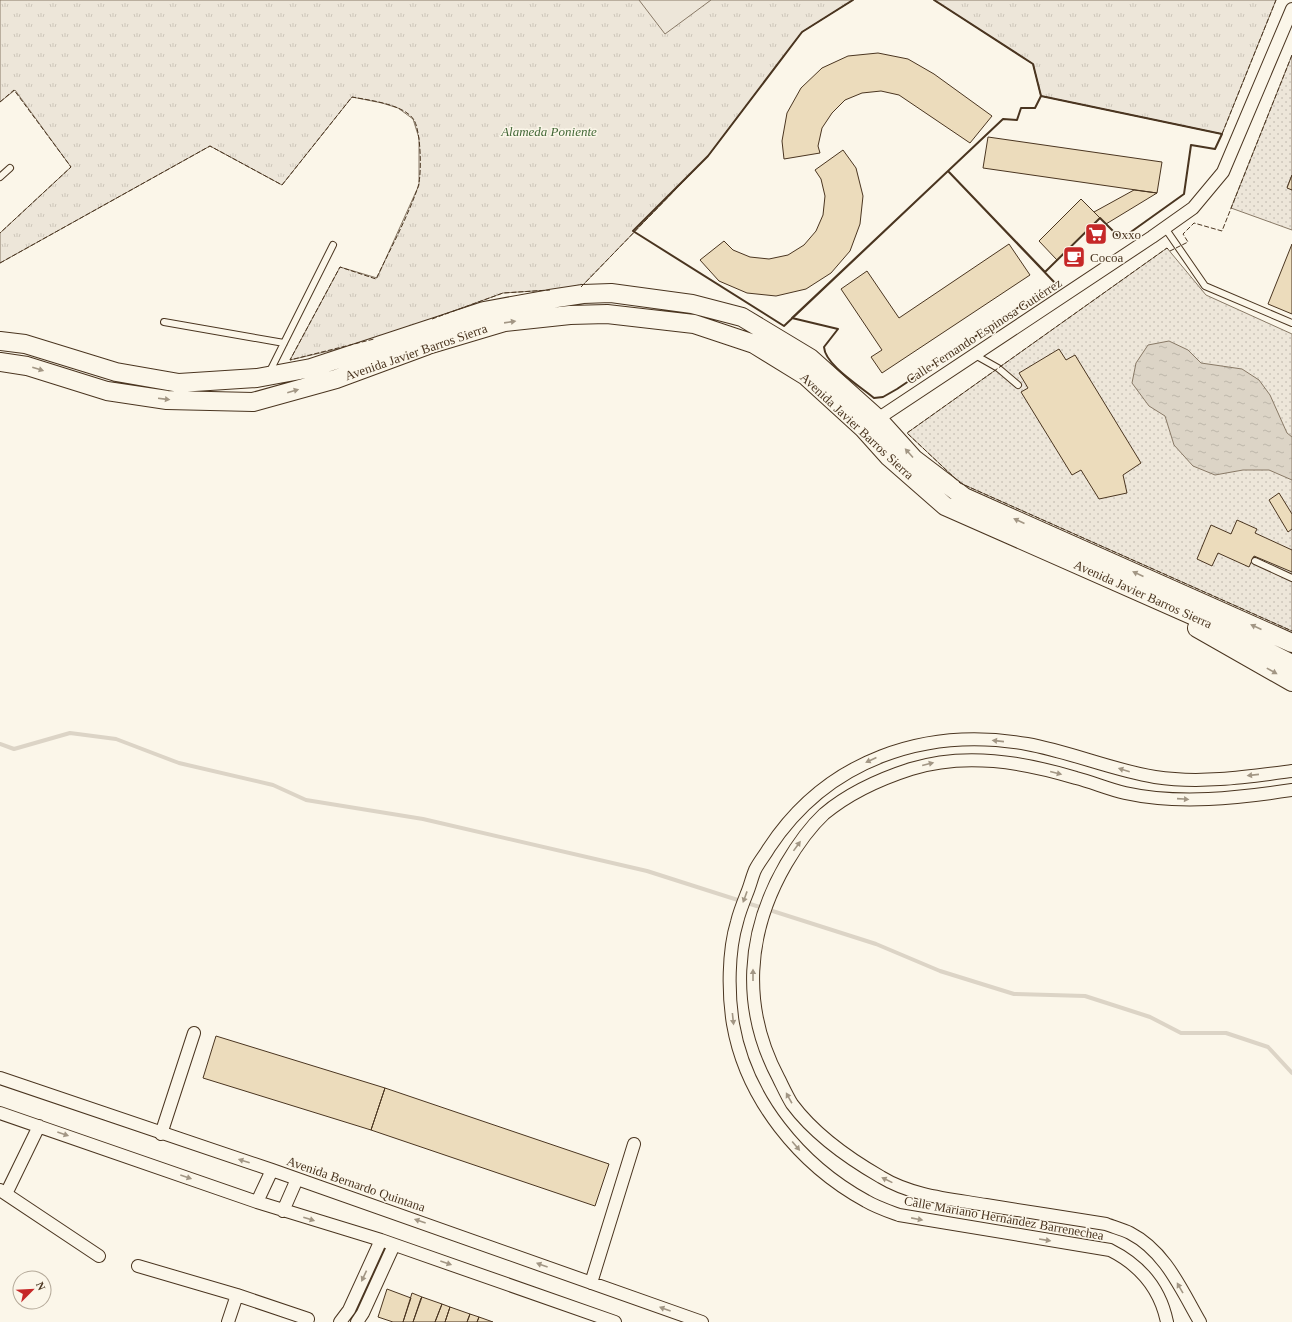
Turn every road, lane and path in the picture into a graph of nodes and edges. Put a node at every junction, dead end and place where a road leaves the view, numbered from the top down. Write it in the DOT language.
graph roads {
  1 [pos="1292,9"];
  2 [pos="10,168"];
  3 [pos="0,177"];
  4 [pos="1165,228"];
  5 [pos="333,245"];
  6 [pos="164,322"];
  7 [pos="1292,323"];
  8 [pos="0,341"];
  9 [pos="284,343"];
  10 [pos="974,355"];
  11 [pos="0,362"];
  12 [pos="268,376"];
  13 [pos="1018,385"];
  14 [pos="870,423"];
  15 [pos="1255,561"];
  16 [pos="1292,578"];
  17 [pos="1129,588"];
  18 [pos="1292,643"];
  19 [pos="1292,664"];
  20 [pos="1292,682"];
  21 [pos="1292,771"];
  22 [pos="1292,790"];
  23 [pos="194,1033"];
  24 [pos="0,1078"];
  25 [pos="0,1113"];
  26 [pos="39,1126"];
  27 [pos="161,1134"];
  28 [pos="634,1144"];
  29 [pos="272,1170"];
  30 [pos="297,1179"];
  31 [pos="3,1192"];
  32 [pos="257,1202"];
  33 [pos="283,1211"];
  34 [pos="381,1240"];
  35 [pos="394,1245"];
  36 [pos="99,1256"];
  37 [pos="138,1266"];
  38 [pos="591,1283"];
  39 [pos="237,1295"];
  40 [pos="308,1318"];
  41 [pos="228,1322"];
  42 [pos="340,1322"];
  43 [pos="357,1322"];
  44 [pos="615,1322"];
  45 [pos="702,1322"];
  46 [pos="1167,1322"];
  47 [pos="1200,1322"];
  1 -- 4 [label="street, Calle Fernando Espinosa Gutiérrez"];
  2 -- 3 [label="lane"];
  4 -- 7 [label="lane"];
  4 -- 10 [label="street, Calle Fernando Espinosa Gutiérrez"];
  5 -- 9 [label="lane"];
  6 -- 9 [label="lane"];
  8 -- 12 [label="street, Avenida Javier Barros Sierra"];
  9 -- 12 [label="lane"];
  10 -- 13 [label="lane"];
  10 -- 14 [label="street, Calle Fernando Espinosa Gutiérrez"];
  11 -- 14 [label="street, Avenida Javier Barros Sierra, one-way"];
  12 -- 14 [label="street, Avenida Javier Barros Sierra"];
  14 -- 17 [label="street, Avenida Javier Barros Sierra"];
  18 -- 14 [label="street, Avenida Javier Barros Sierra, one-way"];
  15 -- 16 [label="lane"];
  17 -- 19 [label="street, Avenida Javier Barros Sierra"];
  17 -- 20 [label="street, one-way"];
  21 -- 46 [label="street, Calle Mariano Hernández Barrenechea, one-way"];
  47 -- 22 [label="street, Calle Mariano Hernández Barrenechea, one-way"];
  23 -- 27 [label="street"];
  24 -- 27 [label="street, Avenida Bernardo Quintana"];
  25 -- 26 [label="street"];
  26 -- 31 [label="street"];
  26 -- 32 [label="street, one-way"];
  29 -- 27 [label="street, Avenida Bernardo Quintana, one-way"];
  28 -- 38 [label="street"];
  29 -- 30 [label="street, Avenida Bernardo Quintana"];
  29 -- 32 [label="street"];
  30 -- 33 [label="street"];
  38 -- 30 [label="street, Avenida Bernardo Quintana, one-way"];
  31 -- 36 [label="street"];
  32 -- 33 [label="street"];
  33 -- 34 [label="street, one-way"];
  34 -- 35 [label="street"];
  34 -- 42 [label="street, one-way"];
  35 -- 43 [label="street"];
  35 -- 44 [label="street, one-way"];
  37 -- 39 [label="street"];
  45 -- 38 [label="street, Avenida Bernardo Quintana, one-way"];
  39 -- 40 [label="street"];
  39 -- 41 [label="street"];
}
